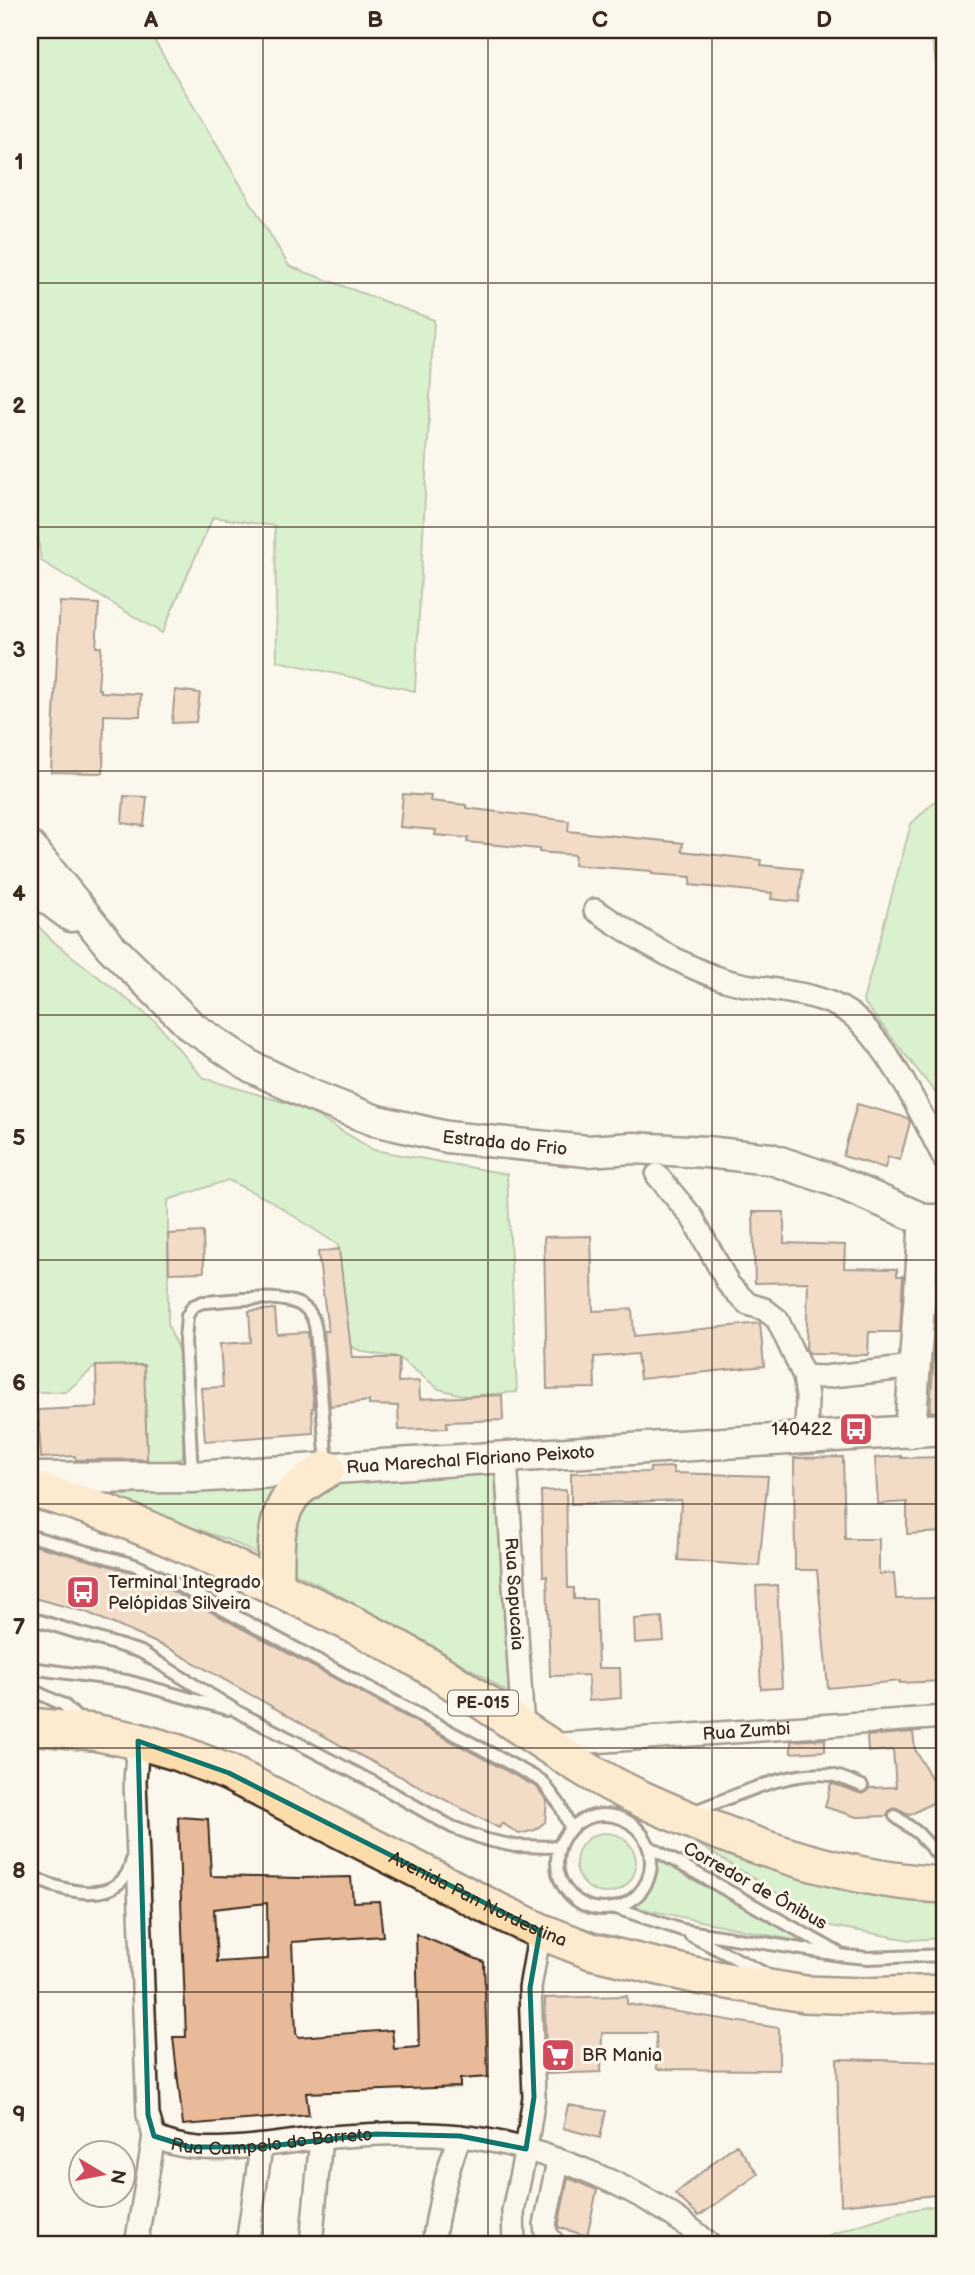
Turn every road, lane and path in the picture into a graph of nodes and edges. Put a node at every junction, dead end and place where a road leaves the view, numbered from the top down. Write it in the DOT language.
graph roads {
  1 [pos="30,847"];
  2 [pos="30,885"];
  3 [pos="594,910"];
  4 [pos="111,947"];
  5 [pos="945,1160"];
  6 [pos="657,1175"];
  7 [pos="935,1220"];
  8 [pos="915,1367"];
  9 [pos="804,1376"];
  10 [pos="945,1429"];
  11 [pos="910,1432"];
  12 [pos="806,1440"];
  13 [pos="506,1458"];
  14 [pos="327,1469"];
  15 [pos="193,1477"];
  16 [pos="30,1478"];
  17 [pos="30,1489"];
  18 [pos="30,1536"];
  19 [pos="276,1587"];
  20 [pos="30,1618"];
  21 [pos="30,1668"];
  22 [pos="30,1689"];
  23 [pos="240,1713"];
  24 [pos="945,1717"];
  25 [pos="30,1726"];
  26 [pos="93,1732"];
  27 [pos="535,1738"];
  28 [pos="138,1741"];
  29 [pos="862,1787"];
  30 [pos="681,1816"];
  31 [pos="895,1816"];
  32 [pos="570,1828"];
  33 [pos="648,1846"];
  34 [pos="558,1847"];
  35 [pos="137,1849"];
  36 [pos="945,1863"];
  37 [pos="30,1875"];
  38 [pos="945,1885"];
  39 [pos="616,1908"];
  40 [pos="682,1930"];
  41 [pos="540,1931"];
  42 [pos="945,1955"];
  43 [pos="846,1956"];
  44 [pos="945,1993"];
  45 [pos="805,1994"];
  46 [pos="154,2136"];
  47 [pos="460,2136"];
  48 [pos="321,2138"];
  49 [pos="261,2147"];
  50 [pos="526,2149"];
  51 [pos="558,2161"];
  52 [pos="136,2245"];
  53 [pos="247,2245"];
  54 [pos="311,2245"];
  55 [pos="433,2245"];
  56 [pos="514,2245"];
  57 [pos="555,2245"];
  58 [pos="710,2245"];
  1 -- 4 [label="main road, Estrada do Frio"];
  2 -- 4 [label="main road, Estrada do Frio"];
  3 -- 5 [label="street"];
  4 -- 7 [label="main road, Estrada do Frio"];
  6 -- 9 [label="street"];
  7 -- 8 [label="main road"];
  8 -- 9 [label="street"];
  8 -- 11 [label="main road"];
  9 -- 12 [label="street"];
  10 -- 11 [label="main road, Rua Marechal Floriano Peixoto"];
  11 -- 12 [label="main road, Rua Marechal Floriano Peixoto"];
  12 -- 13 [label="main road, Rua Marechal Floriano Peixoto"];
  13 -- 14 [label="main road, Rua Marechal Floriano Peixoto"];
  13 -- 27 [label="street, Rua Sapucaia"];
  14 -- 15 [label="main road, Rua Marechal Floriano Peixoto"];
  14 -- 15 [label="lane"];
  14 -- 19 [label="highway"];
  15 -- 16 [label="main road, Rua Marechal Floriano Peixoto"];
  17 -- 19 [label="highway, PE-015"];
  18 -- 32 [label="lane"];
  19 -- 27 [label="highway, PE-015"];
  20 -- 23 [label="lane"];
  21 -- 23 [label="lane"];
  22 -- 26 [label="lane"];
  23 -- 34 [label="lane"];
  24 -- 27 [label="street, Rua Zumbi"];
  25 -- 26 [label="highway, Avenida Pan Nordestina"];
  26 -- 28 [label="highway, Avenida Pan Nordestina"];
  27 -- 30 [label="highway, PE-015"];
  28 -- 35 [label="street, Rua Campelo do Barreto"];
  28 -- 41 [label="highway, Avenida Pan Nordestina"];
  29 -- 30 [label="lane"];
  30 -- 38 [label="highway, PE-015"];
  31 -- 36 [label="lane"];
  32 -- 33 [label="lane, Corredor de Ônibus"];
  32 -- 34 [label="lane"];
  33 -- 39 [label="lane"];
  33 -- 43 [label="lane, Corredor de Ônibus"];
  34 -- 39 [label="lane, Corredor de Ônibus"];
  35 -- 37 [label="lane"];
  35 -- 46 [label="street, Rua Campelo do Barreto"];
  39 -- 40 [label="lane, Corredor de Ônibus"];
  40 -- 43 [label="lane, Corredor de Ônibus"];
  40 -- 45 [label="lane, Corredor de Ônibus"];
  41 -- 45 [label="highway, Avenida Pan Nordestina"];
  41 -- 50 [label="street"];
  42 -- 43 [label="lane, Corredor de Ônibus"];
  44 -- 45 [label="highway, Avenida Pan Nordestina"];
  46 -- 49 [label="street, Rua Campelo do Barreto"];
  46 -- 52 [label="street"];
  47 -- 48 [label="street, Rua Campelo do Barreto"];
  47 -- 50 [label="street, Rua Campelo do Barreto"];
  47 -- 55 [label="street"];
  48 -- 49 [label="street, Rua Campelo do Barreto"];
  48 -- 54 [label="street"];
  49 -- 53 [label="street"];
  50 -- 51 [label="street, Rua Campelo do Barreto"];
  50 -- 56 [label="street"];
  51 -- 57 [label="street"];
  51 -- 58 [label="street, Rua Campelo do Barreto"];
}
